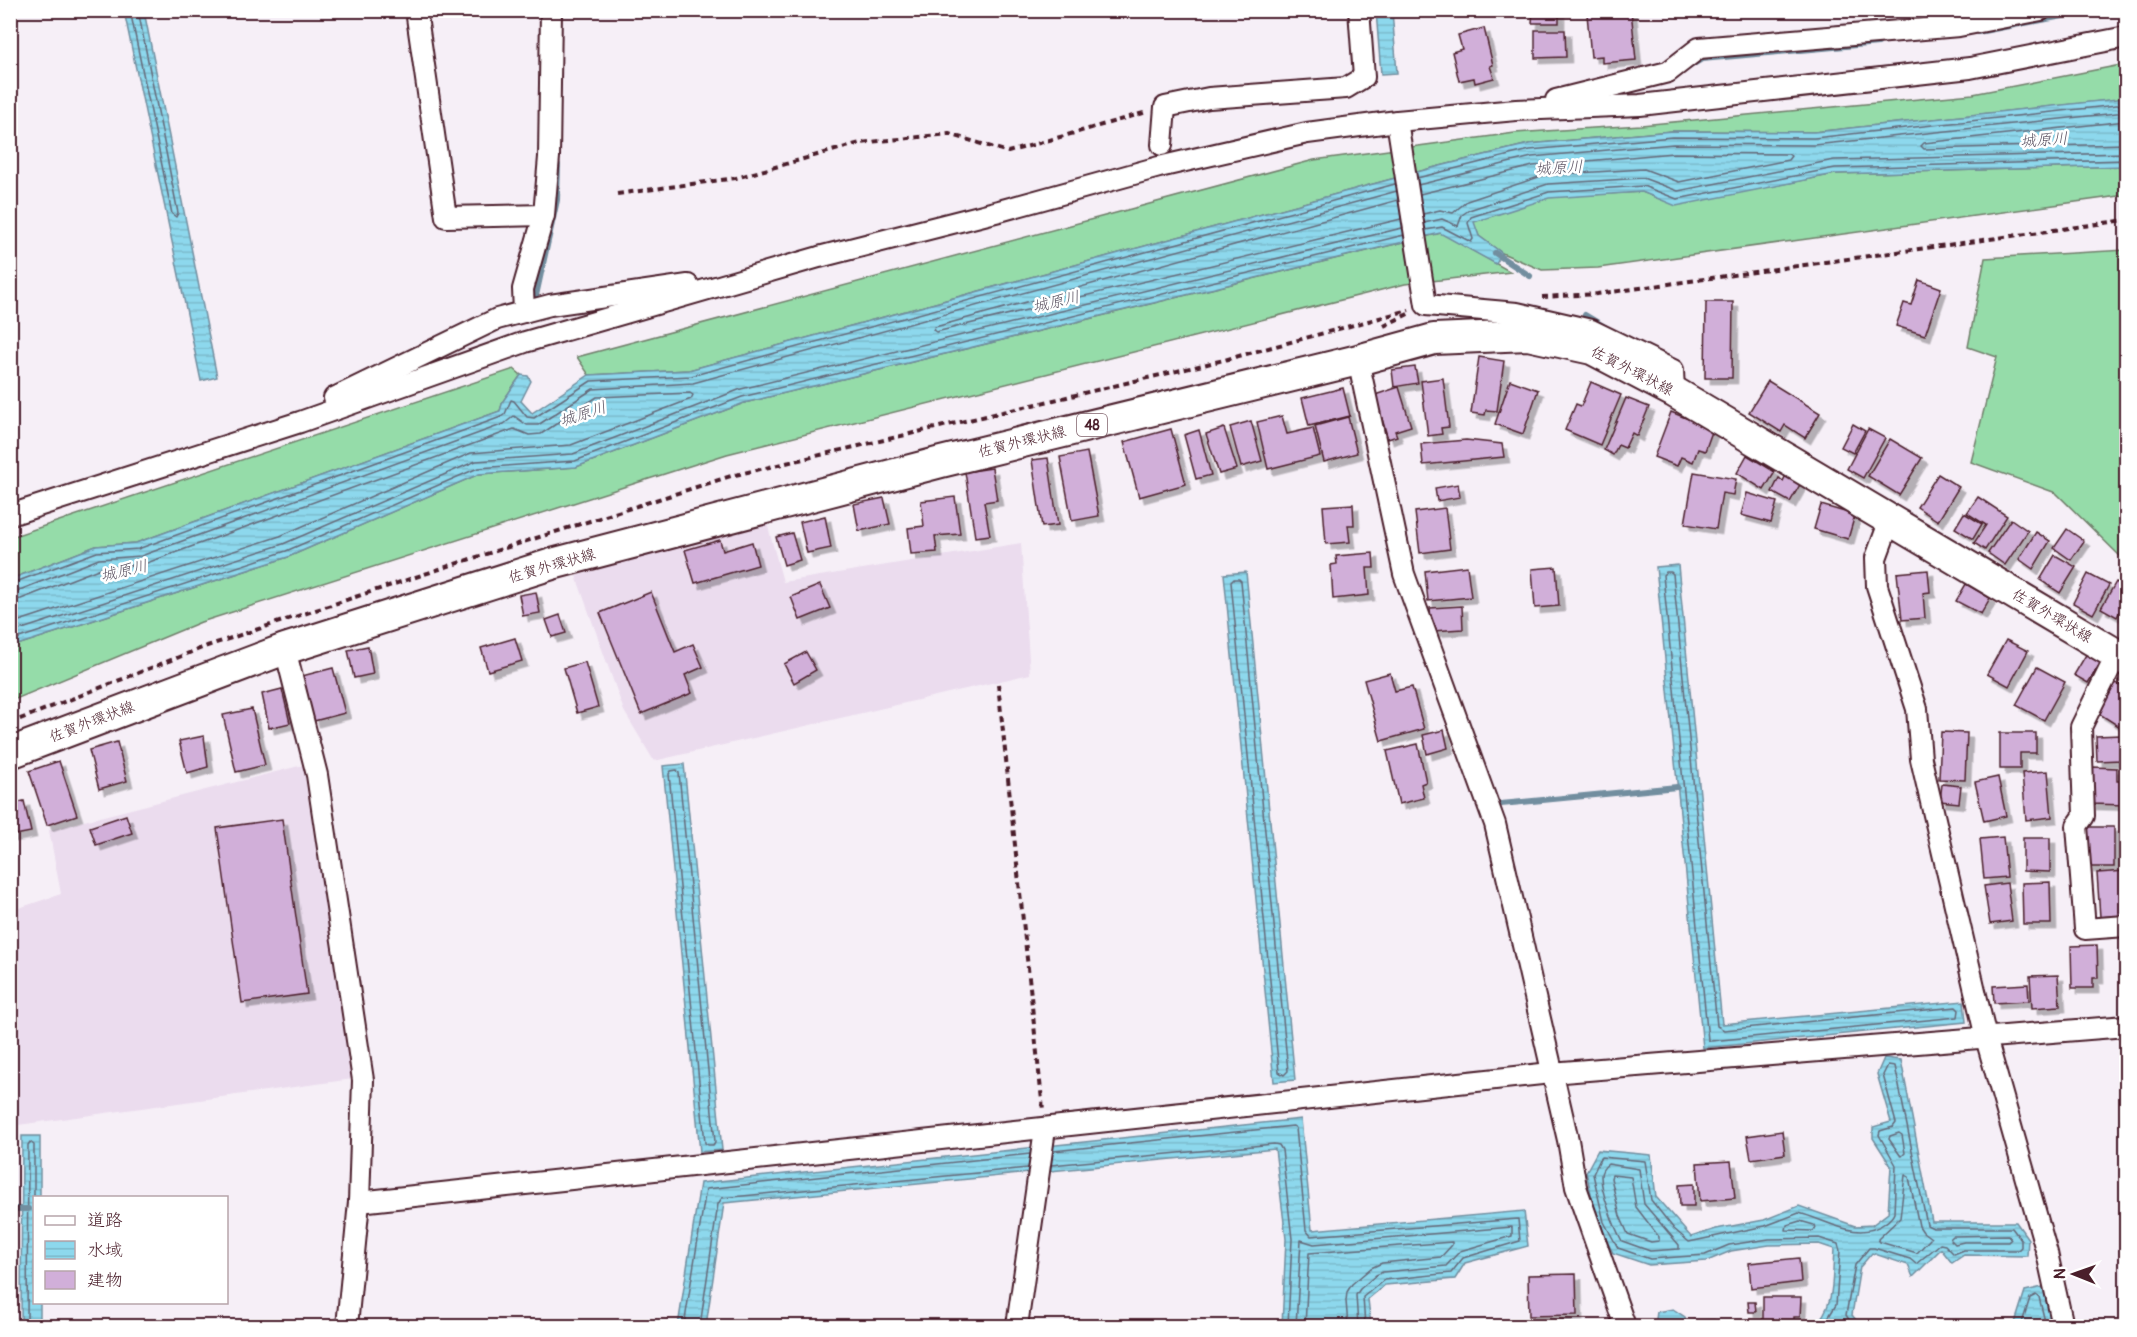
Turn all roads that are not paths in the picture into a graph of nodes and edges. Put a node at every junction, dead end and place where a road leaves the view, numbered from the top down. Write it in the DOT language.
graph roads {
  1 [pos="416,10"];
  2 [pos="551,10"];
  3 [pos="1359,10"];
  4 [pos="2041,10"];
  5 [pos="2127,37"];
  6 [pos="1516,110"];
  7 [pos="1397,121"];
  8 [pos="1162,146"];
  9 [pos="544,215"];
  10 [pos="718,286"];
  11 [pos="524,312"];
  12 [pos="1358,360"];
  13 [pos="1674,392"];
  14 [pos="300,422"];
  15 [pos="10,515"];
  16 [pos="1890,520"];
  17 [pos="285,649"];
  18 [pos="2122,657"];
  19 [pos="10,753"];
  20 [pos="2127,926"];
  21 [pos="2127,1026"];
  22 [pos="1986,1038"];
  23 [pos="1551,1073"];
  24 [pos="1045,1129"];
  25 [pos="358,1202"];
  26 [pos="347,1326"];
  27 [pos="1017,1326"];
  28 [pos="1625,1326"];
  29 [pos="2063,1326"];
  1 -- 9 [label="street"];
  2 -- 9 [label="street"];
  3 -- 8 [label="street"];
  4 -- 6 [label="street"];
  5 -- 6 [label="street"];
  6 -- 7 [label="street"];
  7 -- 10 [label="street"];
  7 -- 13 [label="street"];
  9 -- 11 [label="street"];
  10 -- 11 [label="street"];
  10 -- 14 [label="street"];
  11 -- 14 [label="street"];
  12 -- 13 [label="main road, 佐賀外環状線 / 48"];
  12 -- 17 [label="main road, 佐賀外環状線 / 48"];
  12 -- 23 [label="street"];
  13 -- 16 [label="main road, 佐賀外環状線 / 48"];
  14 -- 15 [label="street"];
  16 -- 18 [label="main road, 佐賀外環状線 / 48"];
  16 -- 22 [label="street"];
  17 -- 19 [label="main road, 佐賀外環状線 / 48"];
  17 -- 25 [label="street"];
  18 -- 20 [label="street"];
  21 -- 22 [label="street"];
  22 -- 23 [label="street"];
  22 -- 29 [label="street"];
  23 -- 24 [label="street"];
  23 -- 28 [label="street"];
  24 -- 25 [label="street"];
  24 -- 27 [label="street"];
  25 -- 26 [label="street"];
}
